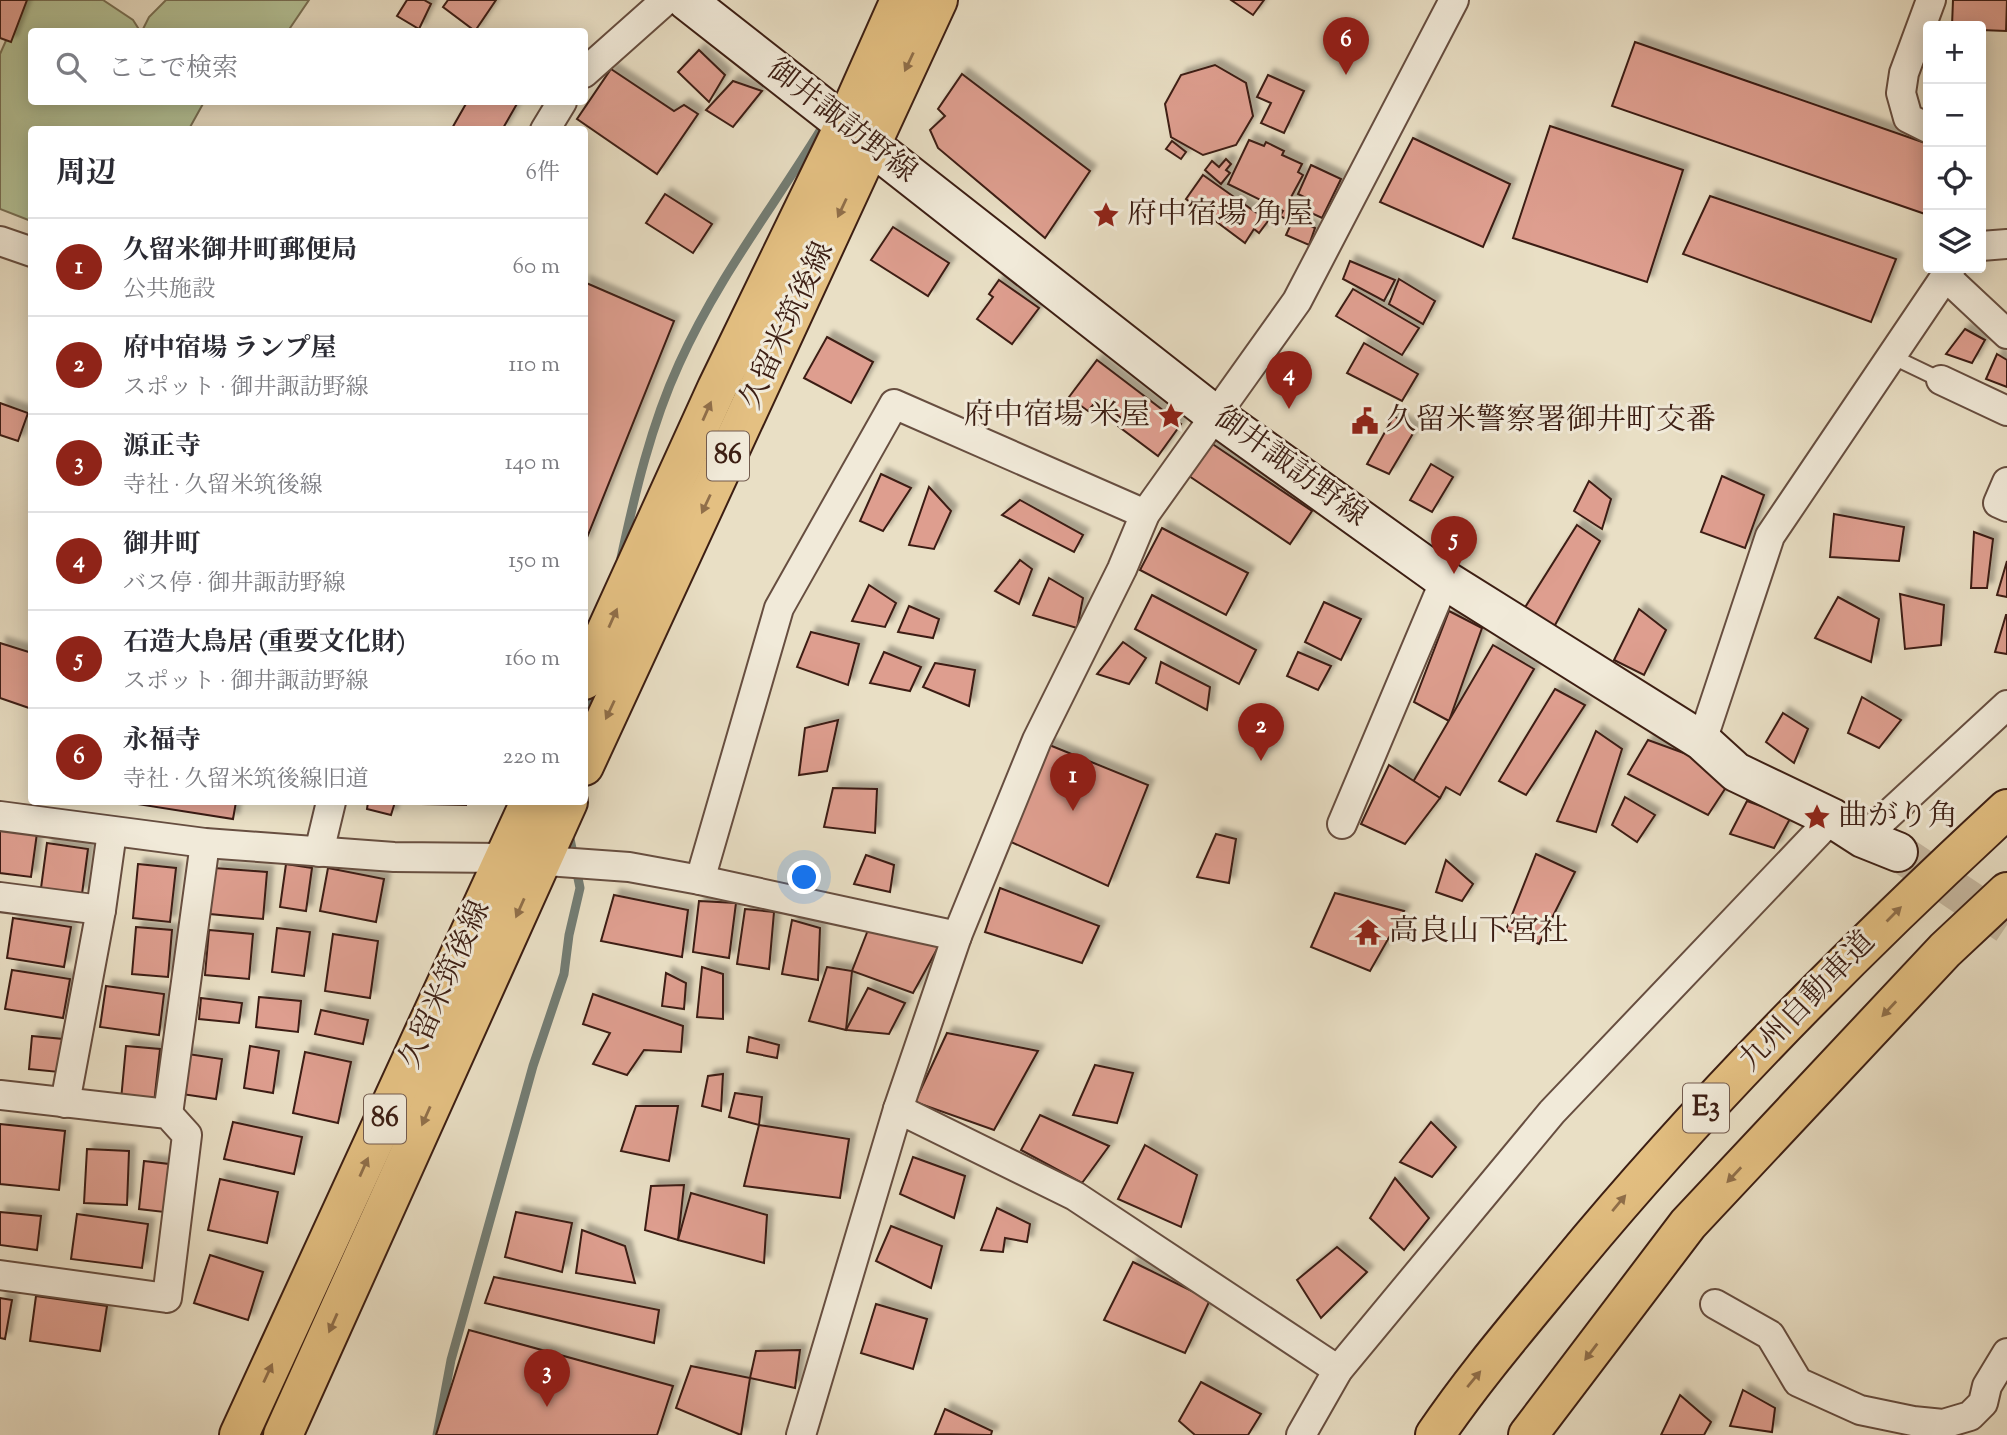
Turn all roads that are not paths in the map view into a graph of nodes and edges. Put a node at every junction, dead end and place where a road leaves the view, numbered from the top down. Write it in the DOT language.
graph roads {
  1 [pos="666,0"];
  2 [pos="686,0"];
  3 [pos="900,0"];
  4 [pos="938,0"];
  5 [pos="1454,0"];
  6 [pos="1931,0"];
  7 [pos="588,69"];
  8 [pos="560,105"];
  9 [pos="547,126"];
  10 [pos="1923,126"];
  11 [pos="858,136"];
  12 [pos="0,241"];
  13 [pos="2007,244"];
  14 [pos="1986,246"];
  15 [pos="28,251"];
  16 [pos="1947,273"];
  17 [pos="1949,273"];
  18 [pos="2007,334"];
  19 [pos="1891,356"];
  20 [pos="1941,380"];
  21 [pos="2007,411"];
  22 [pos="1214,415"];
  23 [pos="2007,482"];
  24 [pos="2007,507"];
  25 [pos="1144,514"];
  26 [pos="1445,580"];
  27 [pos="588,671"];
  28 [pos="2007,705"];
  29 [pos="1702,741"];
  30 [pos="588,757"];
  31 [pos="330,805"];
  32 [pos="530,805"];
  33 [pos="566,805"];
  34 [pos="2007,809"];
  35 [pos="0,816"];
  36 [pos="1342,824"];
  37 [pos="1847,828"];
  38 [pos="112,832"];
  39 [pos="205,843"];
  40 [pos="319,852"];
  41 [pos="1898,852"];
  42 [pos="523,859"];
  43 [pos="700,880"];
  44 [pos="2007,892"];
  45 [pos="0,899"];
  46 [pos="101,910"];
  47 [pos="957,936"];
  48 [pos="0,1095"];
  49 [pos="65,1103"];
  50 [pos="898,1109"];
  51 [pos="168,1114"];
  52 [pos="0,1275"];
  53 [pos="1715,1304"];
  54 [pos="2007,1353"];
  55 [pos="1338,1370"];
  56 [pos="239,1435"];
  57 [pos="283,1435"];
  58 [pos="801,1435"];
  59 [pos="1301,1435"];
  60 [pos="1435,1435"];
  61 [pos="1528,1435"];
  1 -- 7 [label="street"];
  2 -- 11 [label="main road, 御井諏訪野線"];
  3 -- 11 [label="main road, 久留米筑後線 / 86"];
  4 -- 11 [label="main road, 久留米筑後線 / 86, one-way"];
  5 -- 22 [label="street"];
  6 -- 10 [label="street"];
  8 -- 9 [label="street"];
  11 -- 22 [label="main road, 御井諏訪野線"];
  27 -- 11 [label="main road, 久留米筑後線 / 86, one-way"];
  11 -- 30 [label="main road, 久留米筑後線 / 86, one-way"];
  12 -- 15 [label="street"];
  13 -- 14 [label="street"];
  16 -- 19 [label="street"];
  17 -- 18 [label="street"];
  19 -- 20 [label="lane"];
  19 -- 29 [label="street"];
  20 -- 21 [label="street"];
  22 -- 25 [label="street"];
  22 -- 26 [label="main road, 御井諏訪野線"];
  23 -- 24 [label="street"];
  25 -- 43 [label="street"];
  25 -- 47 [label="street"];
  26 -- 29 [label="main road, 御井諏訪野線"];
  26 -- 36 [label="street"];
  28 -- 37 [label="street"];
  29 -- 37 [label="main road, 御井諏訪野線"];
  31 -- 40 [label="street"];
  32 -- 42 [label="main road, 久留米筑後線 / 86"];
  33 -- 42 [label="main road, 久留米筑後線 / 86"];
  60 -- 34 [label="main road, 九州自動車道 / E3, one-way"];
  35 -- 38 [label="street"];
  37 -- 41 [label="main road, 御井諏訪野線"];
  37 -- 55 [label="street"];
  38 -- 39 [label="street"];
  38 -- 46 [label="street"];
  39 -- 40 [label="street"];
  39 -- 51 [label="street"];
  40 -- 42 [label="street"];
  42 -- 43 [label="street"];
  56 -- 42 [label="main road, 久留米筑後線 / 86, one-way"];
  42 -- 57 [label="main road, 久留米筑後線 / 86, one-way"];
  43 -- 47 [label="street"];
  44 -- 61 [label="main road, E3, one-way"];
  45 -- 46 [label="street"];
  46 -- 49 [label="street"];
  47 -- 50 [label="street"];
  48 -- 49 [label="street"];
  49 -- 51 [label="street"];
  50 -- 55 [label="street"];
  50 -- 58 [label="street"];
  51 -- 52 [label="street"];
  53 -- 54 [label="street"];
  55 -- 59 [label="street"];
}
